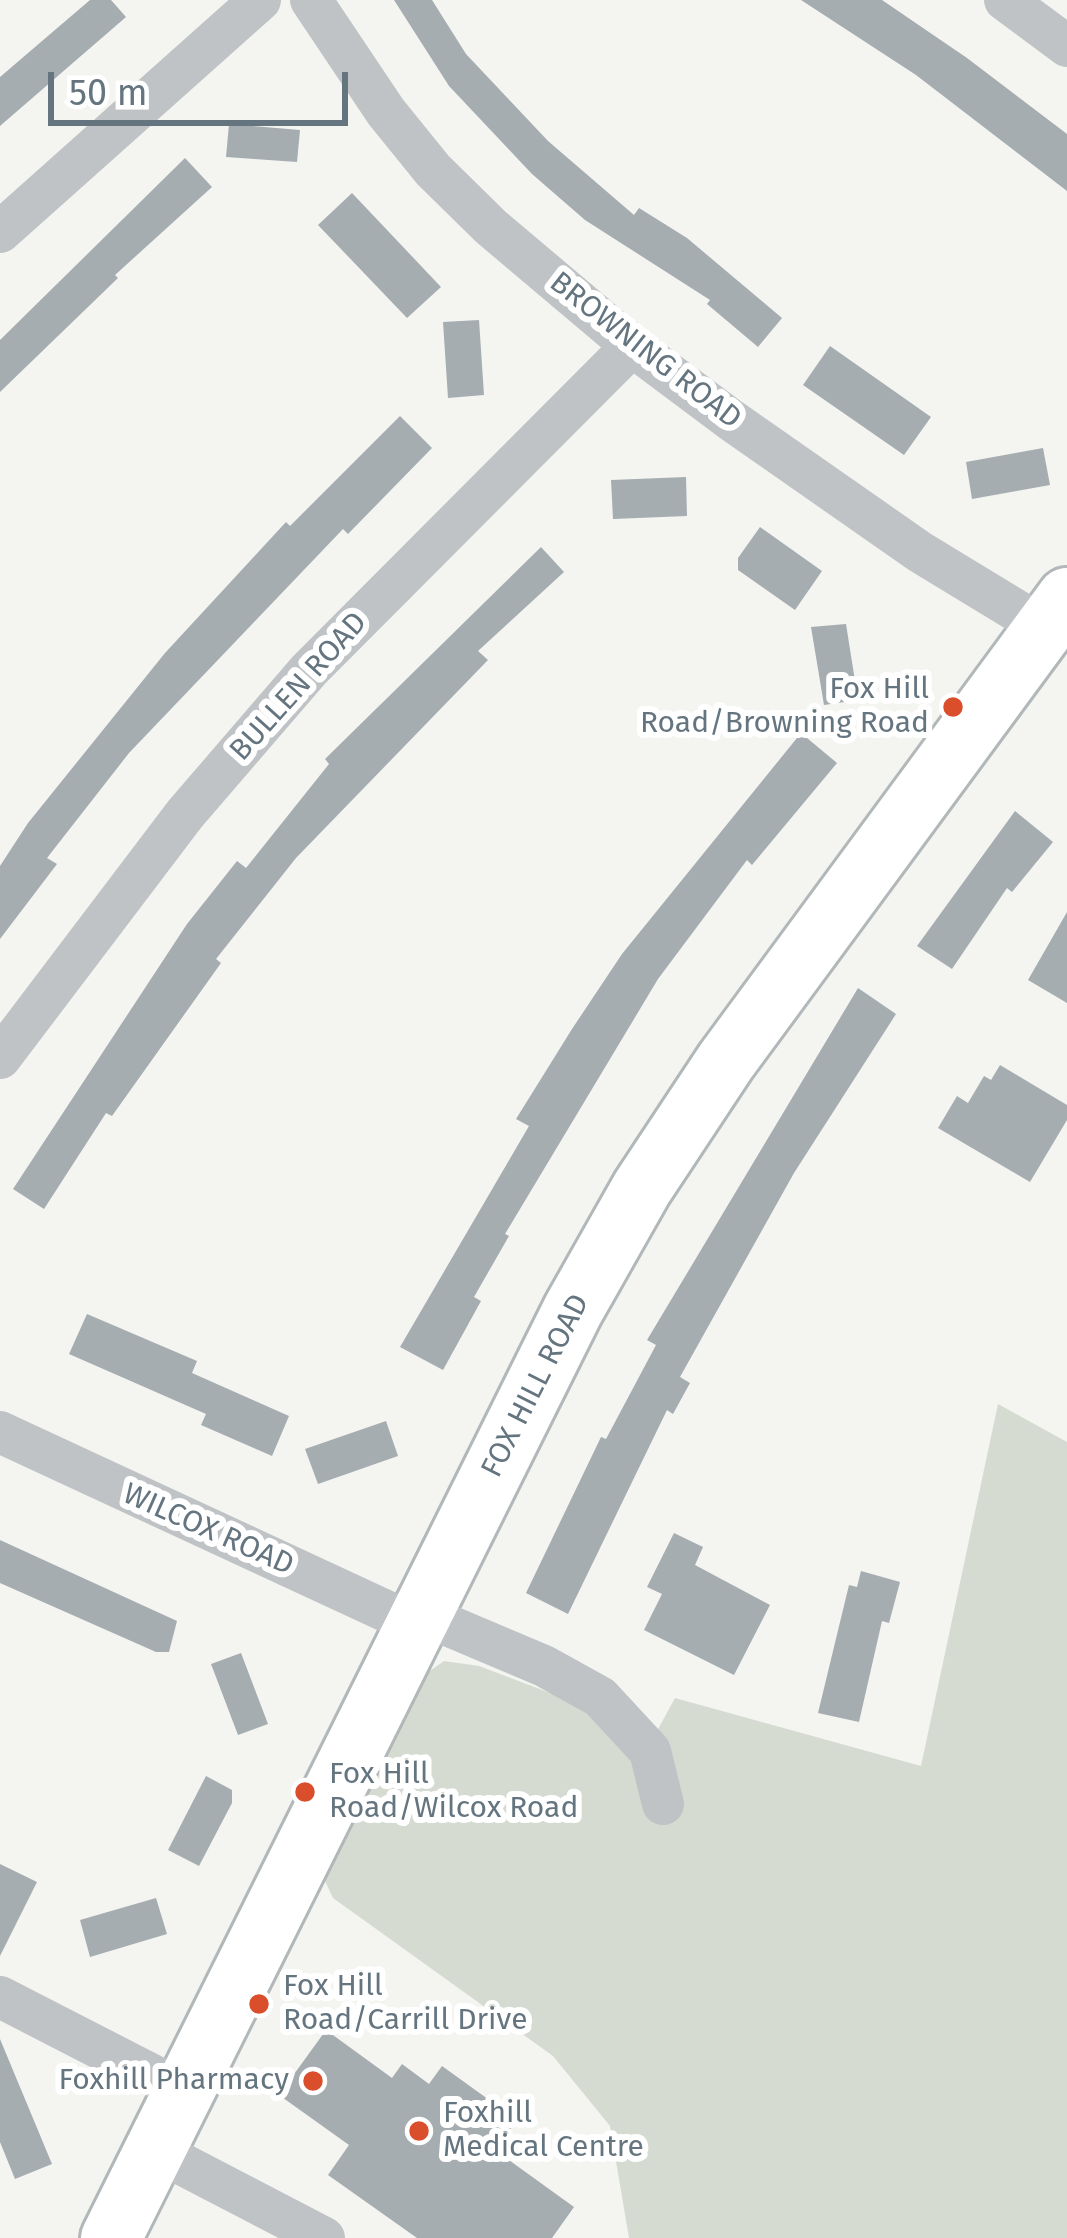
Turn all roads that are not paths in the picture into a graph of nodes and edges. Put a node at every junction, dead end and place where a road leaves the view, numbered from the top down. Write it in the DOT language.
graph roads {
  1 [pos="260,0"];
  2 [pos="311,0"];
  3 [pos="1005,0"];
  4 [pos="1067,46"];
  5 [pos="0,232"];
  6 [pos="632,346"];
  7 [pos="1056,613"];
  8 [pos="0,1058"];
  9 [pos="0,1432"];
  10 [pos="419,1619"];
  11 [pos="663,1804"];
  12 [pos="0,1997"];
  13 [pos="183,2091"];
  14 [pos="154,2150"];
  15 [pos="110,2238"];
  16 [pos="324,2238"];
  1 -- 5 [label="street"];
  2 -- 6 [label="street, BROWNING ROAD"];
  3 -- 4 [label="street"];
  6 -- 7 [label="street, BROWNING ROAD"];
  6 -- 8 [label="street, BULLEN ROAD"];
  7 -- 10 [label="street, FOX HILL ROAD"];
  9 -- 10 [label="street, WILCOX ROAD"];
  10 -- 11 [label="street, WILCOX ROAD"];
  10 -- 13 [label="street, FOX HILL ROAD"];
  12 -- 13 [label="street"];
  13 -- 14 [label="street, FOX HILL ROAD"];
  14 -- 15 [label="street, FOX HILL ROAD"];
  14 -- 16 [label="street"];
}
